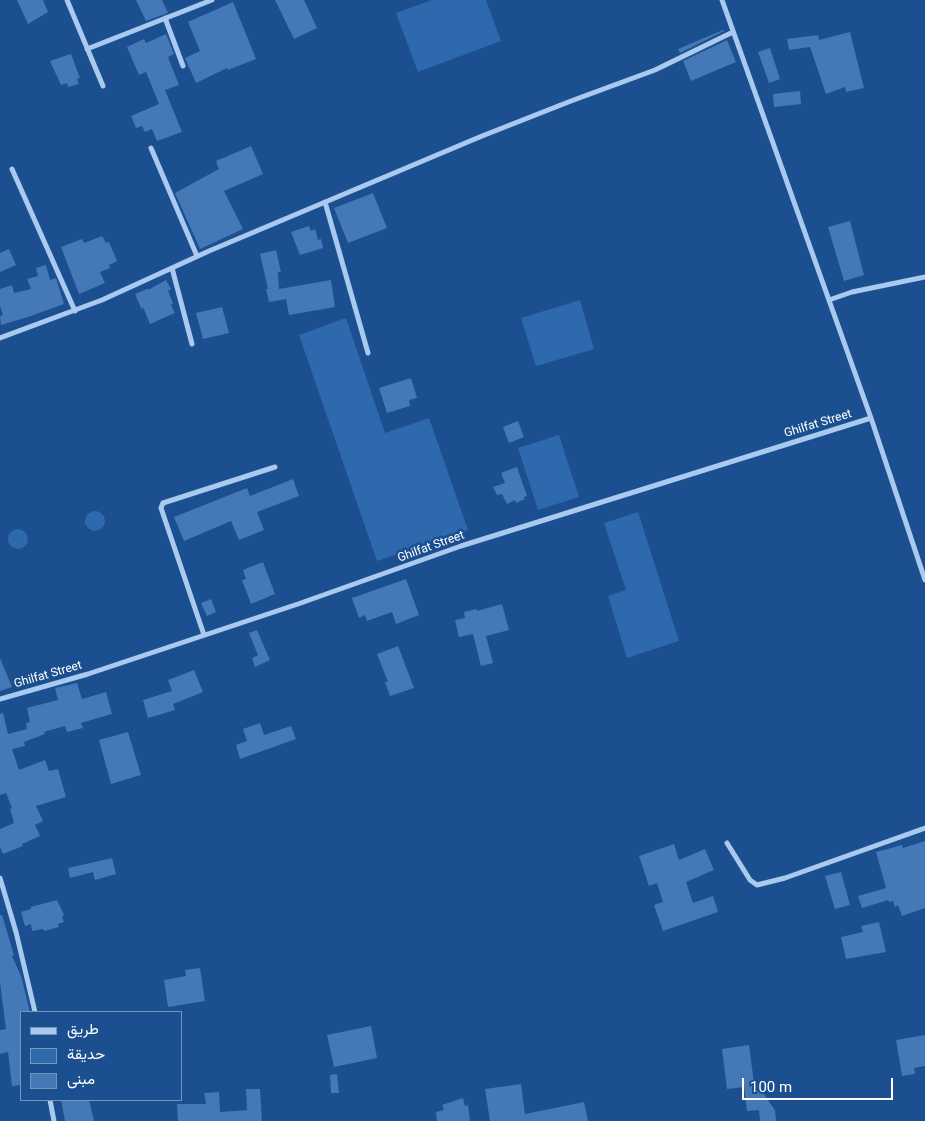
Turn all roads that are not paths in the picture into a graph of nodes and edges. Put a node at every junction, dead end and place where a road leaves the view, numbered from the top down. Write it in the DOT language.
graph roads {
  1 [pos="67,0"];
  2 [pos="212,0"];
  3 [pos="722,0"];
  4 [pos="165,18"];
  5 [pos="733,32"];
  6 [pos="87,48"];
  7 [pos="183,66"];
  8 [pos="104,86"];
  9 [pos="151,148"];
  10 [pos="12,169"];
  11 [pos="325,202"];
  12 [pos="197,256"];
  13 [pos="172,268"];
  14 [pos="925,277"];
  15 [pos="829,300"];
  16 [pos="74,311"];
  17 [pos="0,338"];
  18 [pos="192,344"];
  19 [pos="368,353"];
  20 [pos="871,418"];
  21 [pos="275,467"];
  22 [pos="925,580"];
  23 [pos="204,635"];
  24 [pos="0,699"];
  25 [pos="925,828"];
  26 [pos="727,843"];
  27 [pos="0,878"];
  28 [pos="35,1011"];
  29 [pos="50,1101"];
  30 [pos="54,1121"];
  1 -- 6 [label="street"];
  2 -- 4 [label="street"];
  3 -- 5 [label="street"];
  4 -- 6 [label="street"];
  4 -- 7 [label="street"];
  5 -- 11 [label="street"];
  5 -- 15 [label="street"];
  6 -- 8 [label="street"];
  9 -- 12 [label="street"];
  10 -- 16 [label="street"];
  11 -- 12 [label="street"];
  11 -- 19 [label="street"];
  12 -- 13 [label="street"];
  13 -- 16 [label="street"];
  13 -- 18 [label="street"];
  14 -- 15 [label="street"];
  15 -- 20 [label="street"];
  16 -- 17 [label="street"];
  20 -- 22 [label="street"];
  20 -- 23 [label="street, Ghilfat Street"];
  21 -- 23 [label="street"];
  23 -- 24 [label="street, Ghilfat Street"];
  25 -- 26 [label="street"];
  27 -- 28 [label="street"];
  29 -- 30 [label="street"];
}
